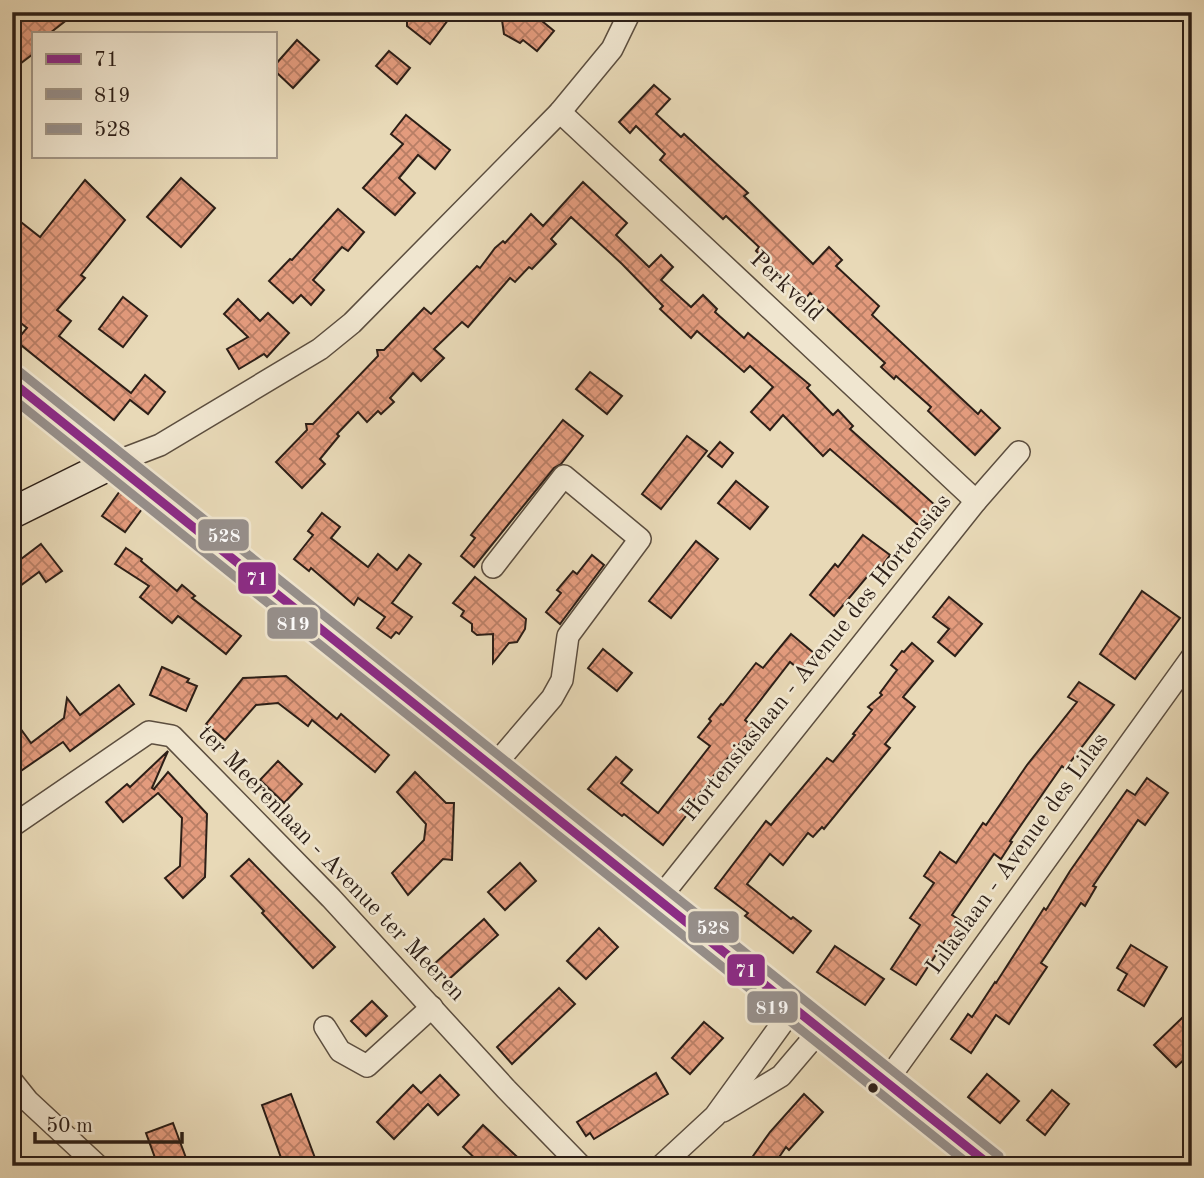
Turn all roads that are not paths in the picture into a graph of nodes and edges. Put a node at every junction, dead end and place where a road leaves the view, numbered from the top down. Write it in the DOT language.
graph roads {
  1 [pos="630,12"];
  2 [pos="560,112"];
  3 [pos="12,382"];
  4 [pos="1019,452"];
  5 [pos="113,463"];
  6 [pos="976,501"];
  7 [pos="12,513"];
  8 [pos="493,567"];
  9 [pos="1192,657"];
  10 [pos="493,767"];
  11 [pos="12,826"];
  12 [pos="659,900"];
  13 [pos="432,1007"];
  14 [pos="794,1007"];
  15 [pos="325,1027"];
  16 [pos="821,1029"];
  17 [pos="12,1081"];
  18 [pos="886,1082"];
  19 [pos="715,1116"];
  20 [pos="98,1166"];
  21 [pos="581,1166"];
  22 [pos="661,1166"];
  23 [pos="991,1166"];
  1 -- 2 [label="street"];
  2 -- 5 [label="street"];
  2 -- 6 [label="street, Perkveld"];
  3 -- 5 [label="main road"];
  4 -- 6 [label="street, Hortensiaslaan - Avenue des Hortensias"];
  5 -- 7 [label="main road"];
  5 -- 10 [label="main road"];
  6 -- 12 [label="street, Hortensiaslaan - Avenue des Hortensias"];
  8 -- 10 [label="street"];
  9 -- 18 [label="street, Lilaslaan - Avenue des Lilas"];
  10 -- 12 [label="main road"];
  11 -- 13 [label="street, ter Meerenlaan - Avenue ter Meeren"];
  12 -- 14 [label="main road"];
  13 -- 15 [label="street"];
  13 -- 21 [label="street, ter Meerenlaan - Avenue ter Meeren"];
  14 -- 16 [label="main road"];
  14 -- 19 [label="street"];
  16 -- 18 [label="main road"];
  16 -- 19 [label="street"];
  17 -- 20 [label="street"];
  18 -- 23 [label="main road"];
  19 -- 22 [label="street"];
}
